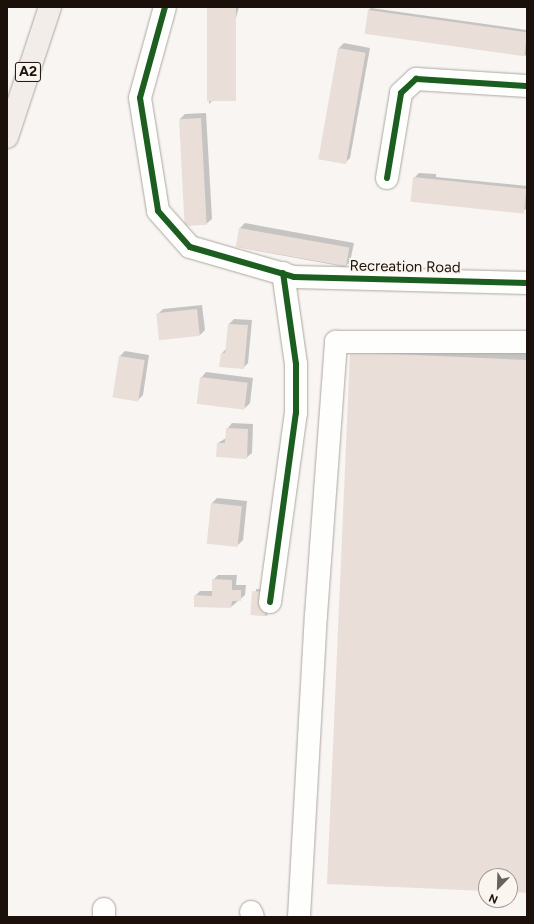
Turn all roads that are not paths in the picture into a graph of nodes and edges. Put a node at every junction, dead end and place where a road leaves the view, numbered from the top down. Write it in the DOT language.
graph roads {
  1 [pos="50,7"];
  2 [pos="165,7"];
  3 [pos="527,86"];
  4 [pos="7,136"];
  5 [pos="387,178"];
  6 [pos="283,273"];
  7 [pos="527,283"];
  8 [pos="527,342"];
  9 [pos="270,602"];
  10 [pos="299,917"];
  1 -- 4 [label="main road, A2"];
  2 -- 6 [label="street, Recreation Road"];
  3 -- 5 [label="street"];
  6 -- 7 [label="street, Recreation Road"];
  6 -- 9 [label="street"];
  8 -- 10 [label="street"];
}
